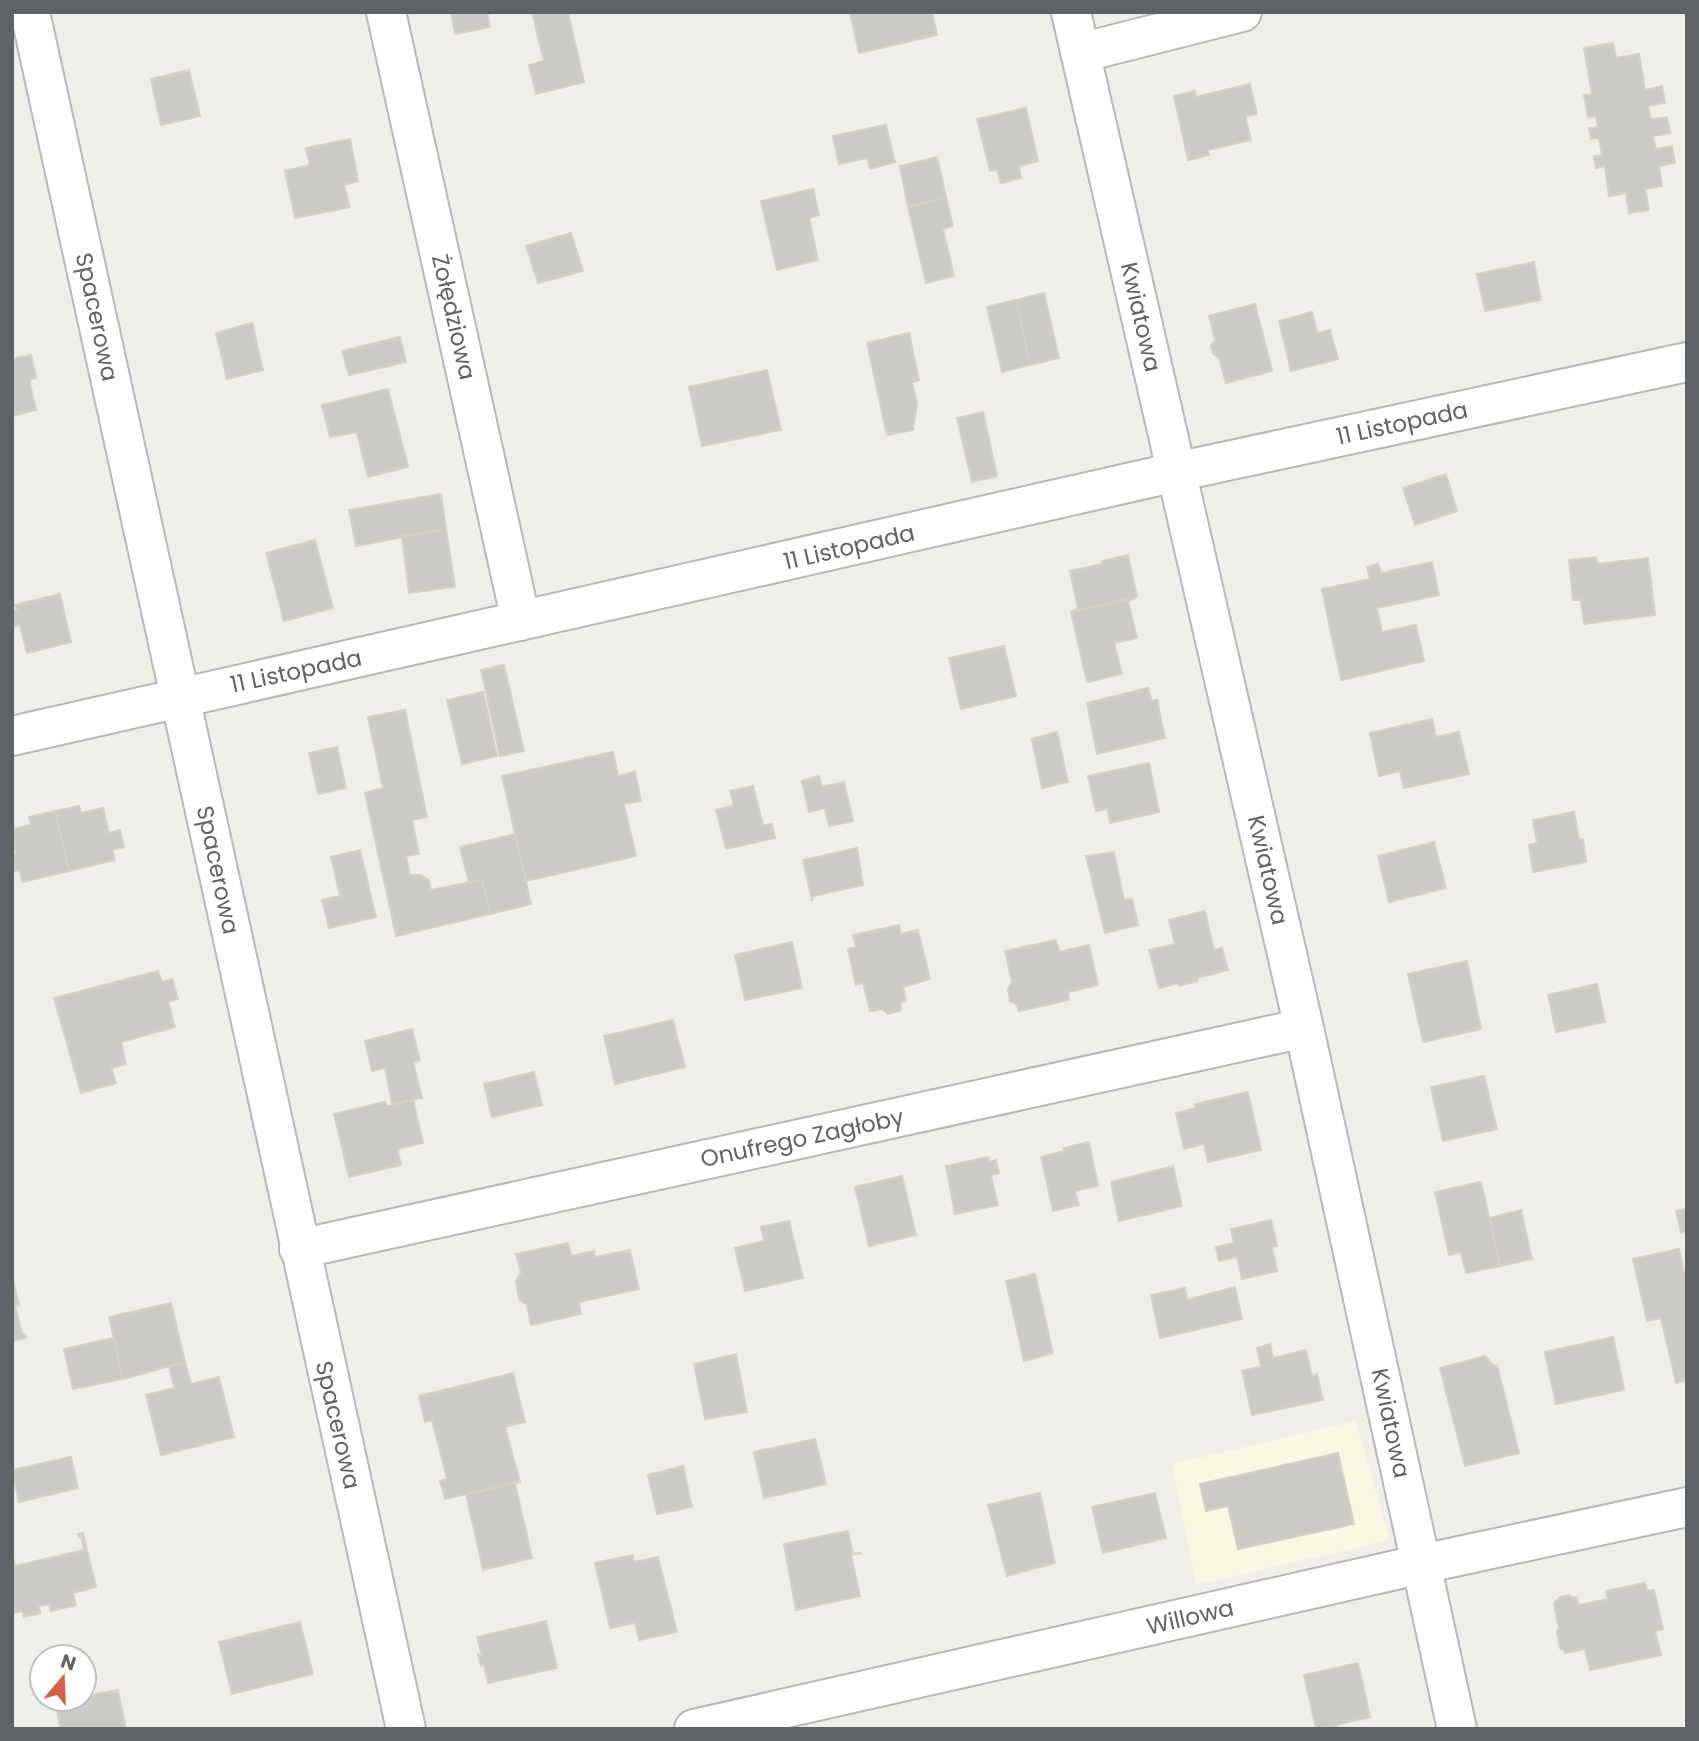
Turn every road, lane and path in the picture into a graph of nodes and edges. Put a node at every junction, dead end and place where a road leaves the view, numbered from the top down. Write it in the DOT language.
graph roads {
  1 [pos="30,12"];
  2 [pos="386,12"];
  3 [pos="1071,12"];
  4 [pos="1242,12"];
  5 [pos="1080,53"];
  6 [pos="1687,362"];
  7 [pos="1176,472"];
  8 [pos="521,621"];
  9 [pos="181,696"];
  10 [pos="12,736"];
  11 [pos="1304,1027"];
  12 [pos="299,1250"];
  13 [pos="1687,1507"];
  14 [pos="1422,1564"];
  15 [pos="406,1729"];
  16 [pos="694,1729"];
  17 [pos="1457,1729"];
  1 -- 9 [label="street, Spacerowa"];
  2 -- 8 [label="street, Żołędziowa"];
  3 -- 5 [label="street, Kwiatowa"];
  4 -- 5 [label="street"];
  5 -- 7 [label="street, Kwiatowa"];
  6 -- 7 [label="street, 11 Listopada"];
  7 -- 8 [label="street, 11 Listopada"];
  7 -- 11 [label="street, Kwiatowa"];
  8 -- 9 [label="street, 11 Listopada"];
  9 -- 10 [label="street, 11 Listopada"];
  9 -- 12 [label="street, Spacerowa"];
  11 -- 12 [label="street, Onufrego Zagłoby"];
  11 -- 14 [label="street, Kwiatowa"];
  12 -- 15 [label="street, Spacerowa"];
  13 -- 14 [label="street, Willowa"];
  14 -- 16 [label="street, Willowa"];
  14 -- 17 [label="street, Kwiatowa"];
}
